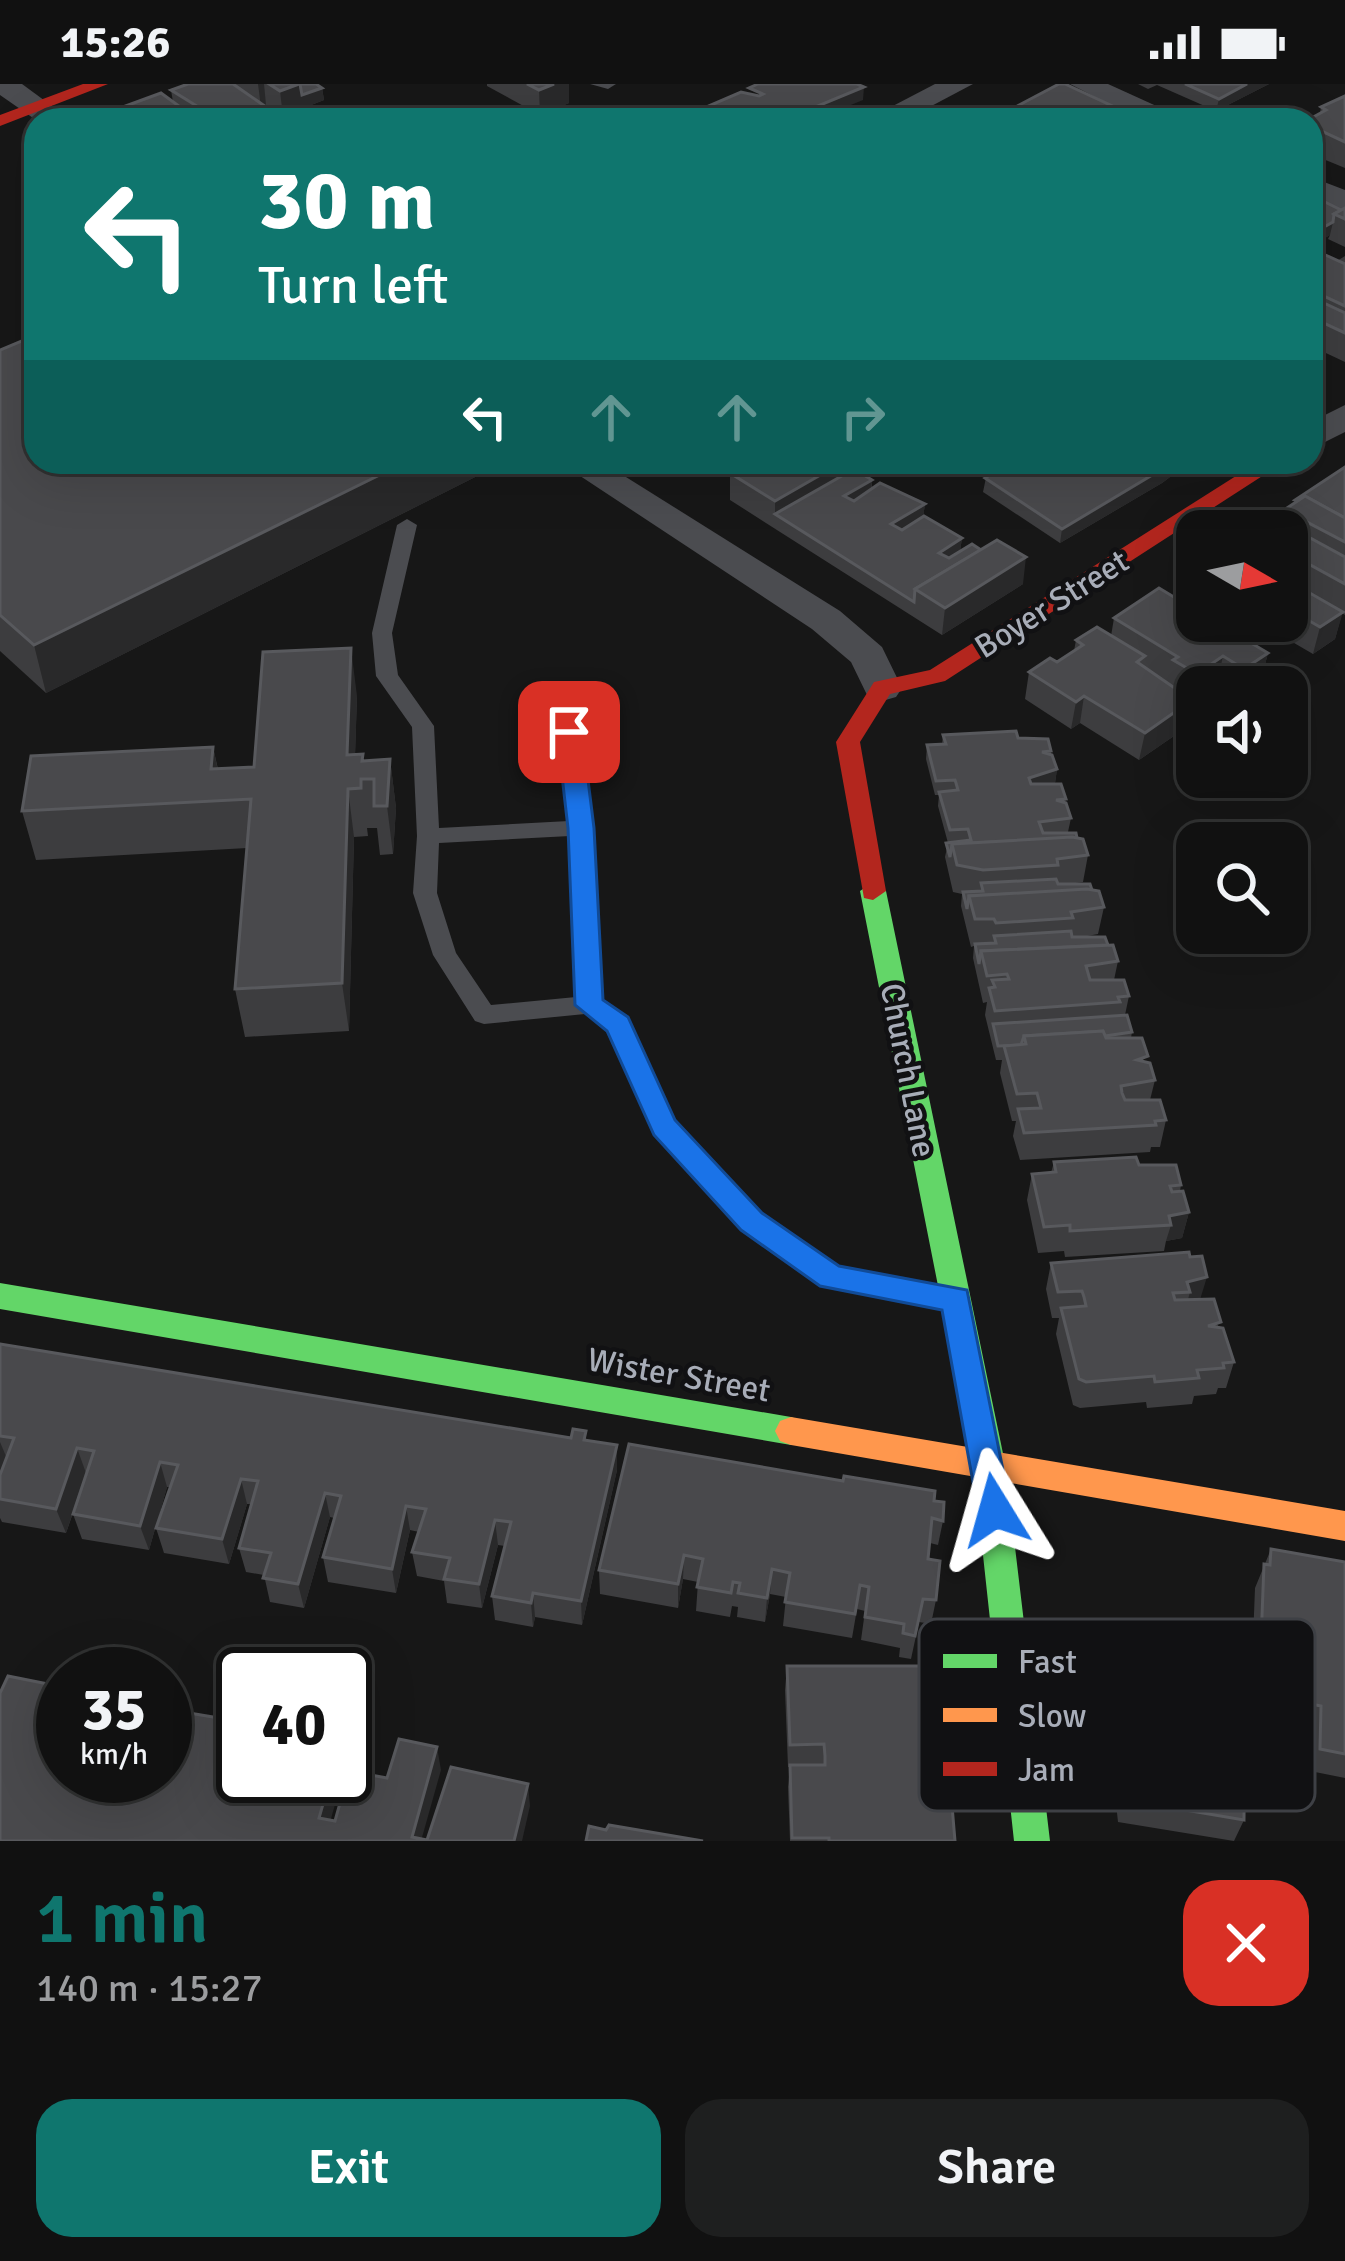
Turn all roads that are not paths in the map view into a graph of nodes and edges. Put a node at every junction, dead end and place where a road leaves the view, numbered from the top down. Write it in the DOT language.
graph roads {
  1 [pos="3,84"];
  2 [pos="99,84"];
  3 [pos="598,84"];
  4 [pos="608,84"];
  5 [pos="959,84"];
  6 [pos="1084,84"];
  7 [pos="37,108"];
  8 [pos="57,108"];
  9 [pos="907,108"];
  10 [pos="1137,108"];
  11 [pos="597,474"];
  12 [pos="1254,474"];
  13 [pos="407,525"];
  14 [pos="882,688"];
  15 [pos="569,732"];
  16 [pos="581,828"];
  17 [pos="428,836"];
  18 [pos="589,1005"];
  19 [pos="0,1296"];
  20 [pos="956,1299"];
  21 [pos="989,1463"];
  22 [pos="1345,1526"];
  23 [pos="1007,1619"];
  24 [pos="1029,1811"];
  25 [pos="1032,1841"];
  1 -- 7 [label="street"];
  2 -- 8 [label="street"];
  3 -- 4 [label="lane"];
  5 -- 9 [label="street"];
  6 -- 10 [label="street"];
  11 -- 14 [label="street"];
  12 -- 14 [label="street, Boyer Street"];
  13 -- 17 [label="lane"];
  14 -- 20 [label="street, Church Lane"];
  15 -- 16 [label="lane"];
  16 -- 17 [label="lane"];
  16 -- 18 [label="lane"];
  17 -- 18 [label="lane"];
  18 -- 20 [label="lane"];
  19 -- 21 [label="street, Wister Street"];
  20 -- 21 [label="street, Church Lane"];
  21 -- 22 [label="street, Wister Street"];
  21 -- 23 [label="street, Church Lane"];
  24 -- 25 [label="street, Church Lane"];
}
